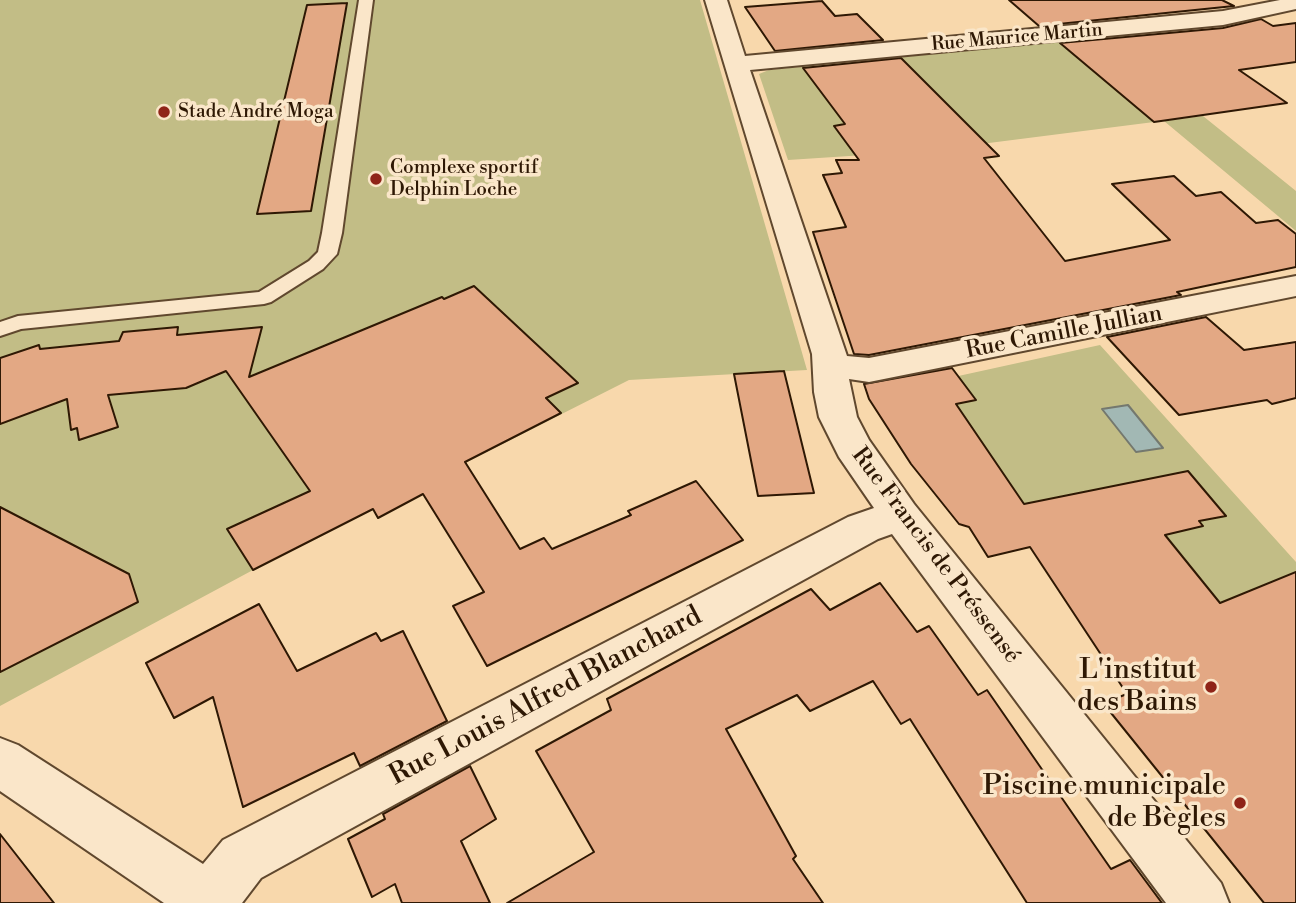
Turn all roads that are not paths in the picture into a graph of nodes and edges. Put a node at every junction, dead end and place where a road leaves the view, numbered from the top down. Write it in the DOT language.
graph roads {
  1 [pos="366,0"];
  2 [pos="716,0"];
  3 [pos="1296,3"];
  4 [pos="735,64"];
  5 [pos="1296,286"];
  6 [pos="0,329"];
  7 [pos="831,366"];
  8 [pos="900,515"];
  9 [pos="0,762"];
  10 [pos="211,902"];
  11 [pos="1201,903"];
  1 -- 6 [label="lane"];
  2 -- 4 [label="street, Rue Francis de Préssensé"];
  3 -- 4 [label="street, Rue Maurice Martin"];
  4 -- 7 [label="street, Rue Francis de Préssensé"];
  5 -- 7 [label="street, Rue Camille Jullian"];
  7 -- 8 [label="street, Rue Francis de Préssensé"];
  8 -- 10 [label="street, Rue Louis Alfred Blanchard"];
  8 -- 11 [label="street, Rue Francis de Préssensé"];
  9 -- 10 [label="street"];
}
